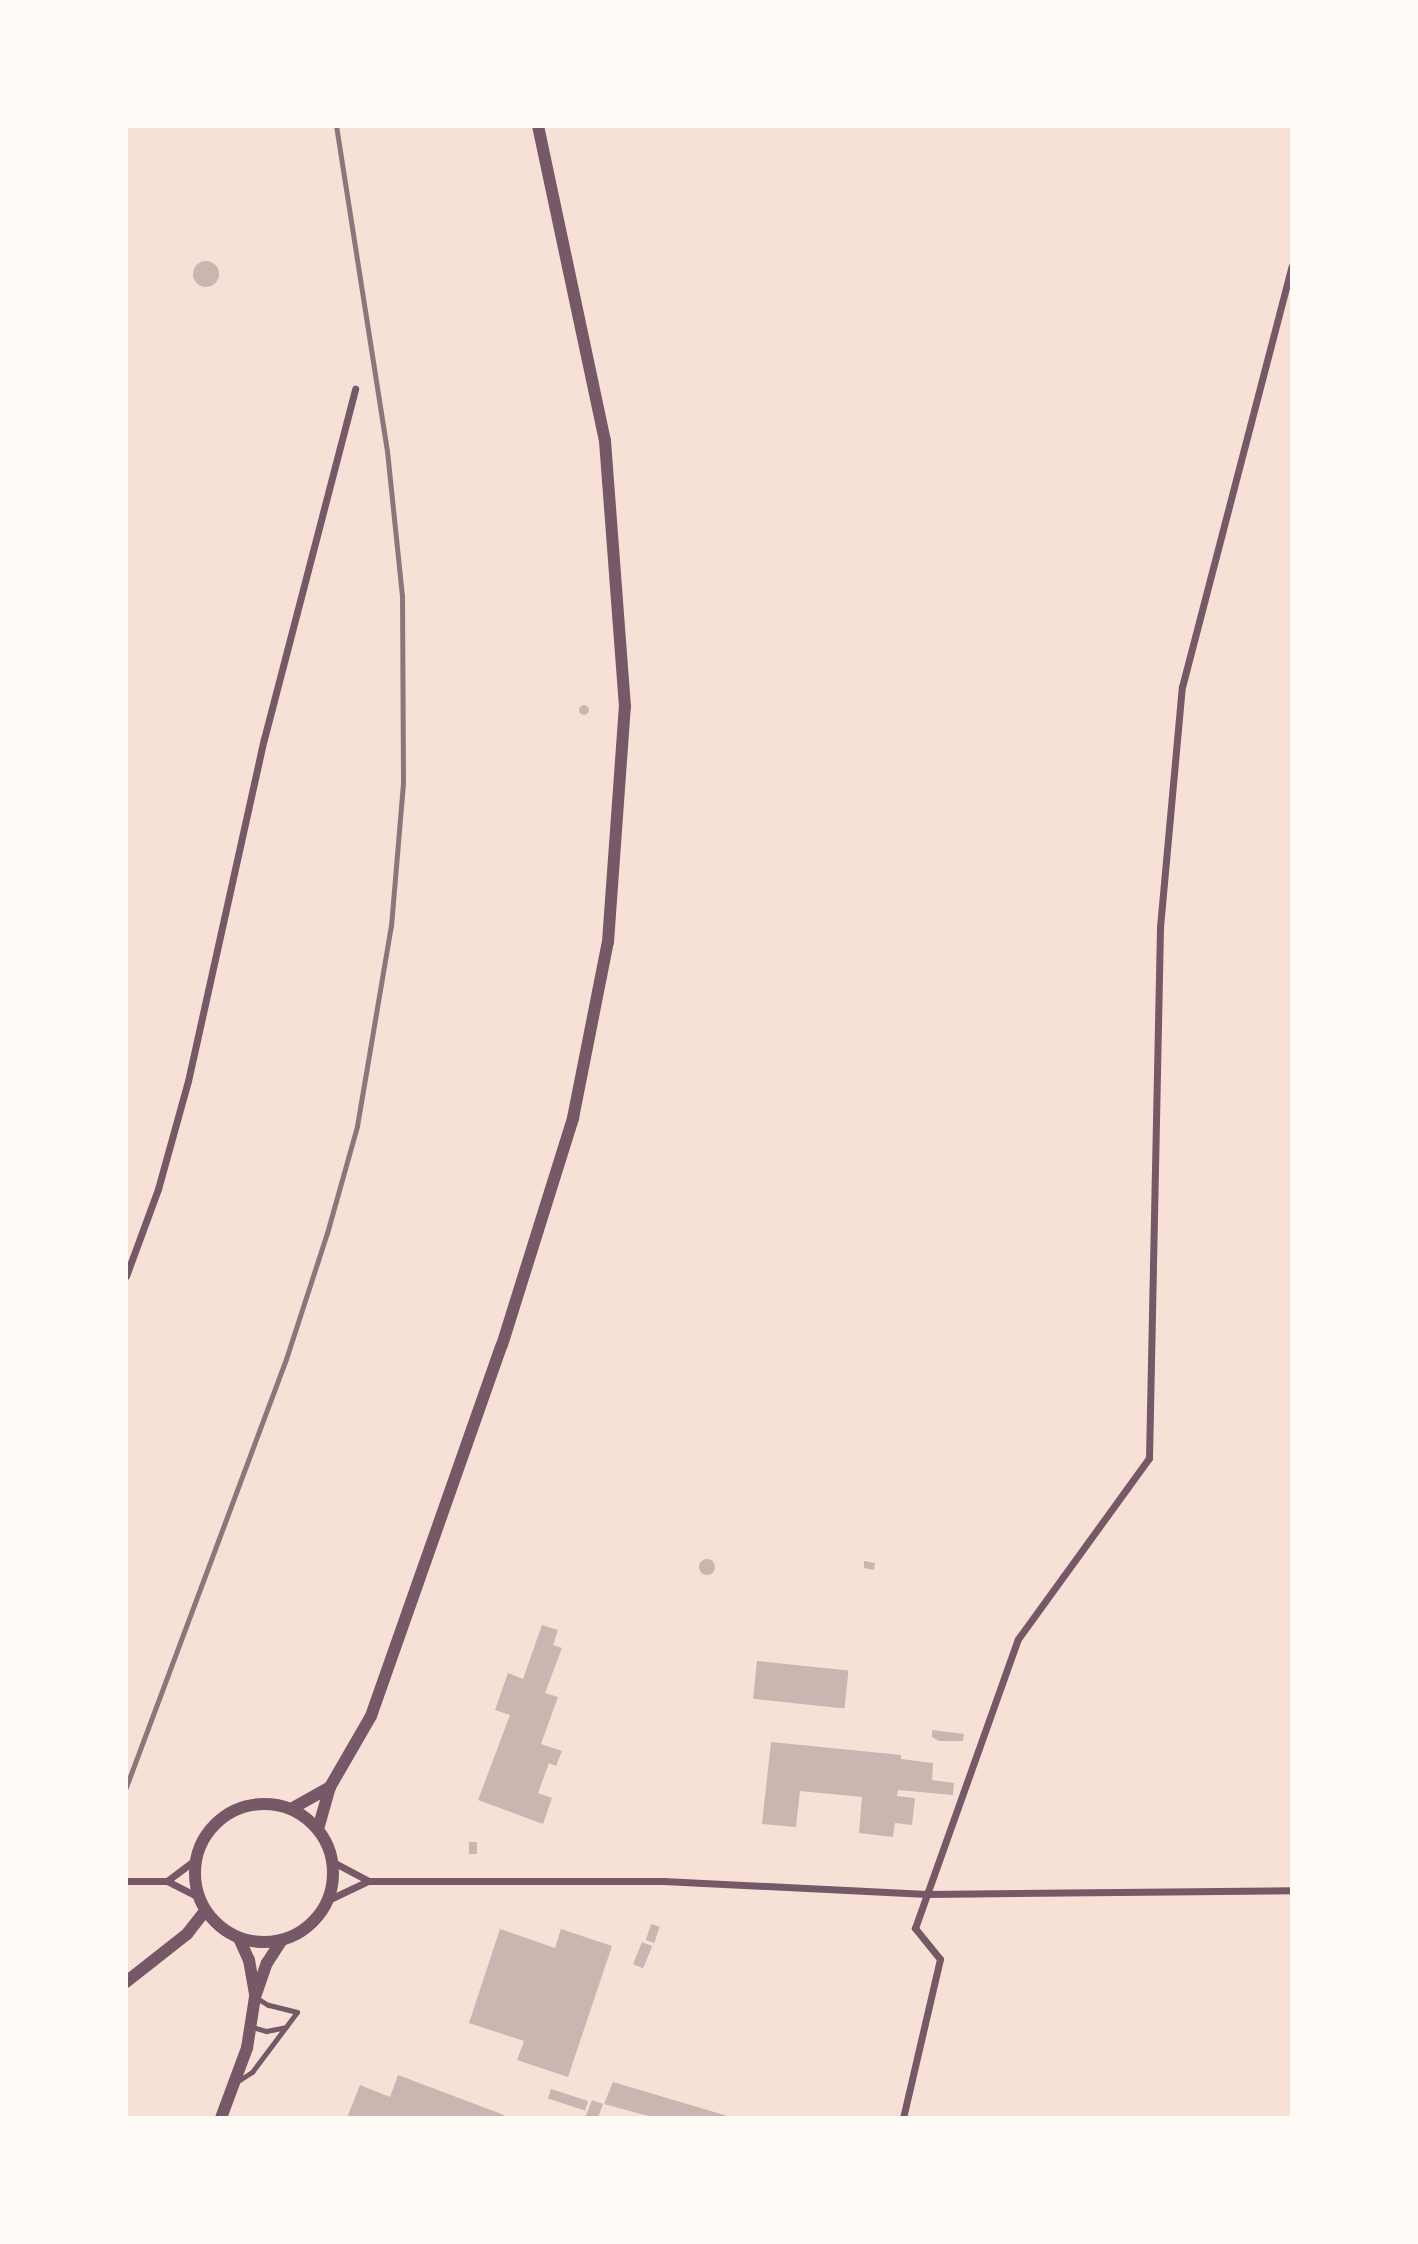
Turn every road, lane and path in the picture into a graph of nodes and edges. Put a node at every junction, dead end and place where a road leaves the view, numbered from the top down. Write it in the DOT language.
graph roads {
  1 [pos="538,126"];
  2 [pos="1292,267"];
  3 [pos="355,389"];
  4 [pos="126,1276"];
  5 [pos="330,1787"];
  6 [pos="291,1809"];
  7 [pos="318,1829"];
  8 [pos="196,1859"];
  9 [pos="332,1862"];
  10 [pos="126,1881"];
  11 [pos="167,1881"];
  12 [pos="368,1881"];
  13 [pos="1292,1890"];
  14 [pos="927,1894"];
  15 [pos="198,1897"];
  16 [pos="328,1900"];
  17 [pos="205,1911"];
  18 [pos="239,1938"];
  19 [pos="282,1940"];
  20 [pos="126,1982"];
  21 [pos="256,1997"];
  22 [pos="289,2026"];
  23 [pos="252,2027"];
  24 [pos="234,2084"];
  25 [pos="222,2118"];
  26 [pos="903,2118"];
  1 -- 5 [label="street"];
  2 -- 14 [label="street"];
  3 -- 4 [label="street"];
  5 -- 6 [label="street"];
  5 -- 7 [label="street"];
  6 -- 7 [label="street"];
  6 -- 8 [label="street"];
  7 -- 9 [label="street"];
  8 -- 11 [label="street"];
  8 -- 15 [label="street"];
  9 -- 12 [label="street"];
  9 -- 16 [label="street"];
  10 -- 11 [label="street"];
  11 -- 15 [label="street"];
  12 -- 14 [label="street"];
  12 -- 16 [label="street"];
  13 -- 14 [label="street"];
  14 -- 26 [label="street"];
  15 -- 17 [label="street"];
  16 -- 19 [label="street"];
  17 -- 18 [label="street"];
  17 -- 20 [label="street"];
  18 -- 19 [label="street"];
  18 -- 21 [label="street"];
  19 -- 21 [label="street"];
  21 -- 22 [label="lane"];
  21 -- 23 [label="street"];
  22 -- 23 [label="lane"];
  22 -- 24 [label="lane"];
  23 -- 24 [label="street"];
  24 -- 25 [label="street"];
}
